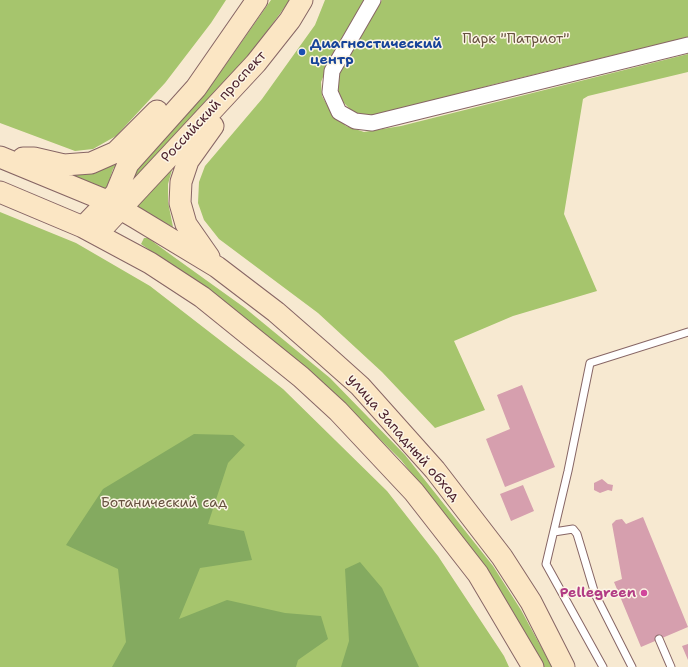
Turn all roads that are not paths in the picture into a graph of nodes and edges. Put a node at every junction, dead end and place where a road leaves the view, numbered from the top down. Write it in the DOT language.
graph roads {
  1 [pos="258,0"];
  2 [pos="302,0"];
  3 [pos="373,0"];
  4 [pos="688,45"];
  5 [pos="221,53"];
  6 [pos="237,84"];
  7 [pos="0,156"];
  8 [pos="0,192"];
  9 [pos="114,205"];
  10 [pos="90,230"];
  11 [pos="217,267"];
  12 [pos="688,332"];
  13 [pos="554,532"];
  14 [pos="659,639"];
  15 [pos="533,667"];
  16 [pos="564,667"];
  17 [pos="603,667"];
  18 [pos="632,667"];
  19 [pos="671,667"];
  1 -- 5 [label="main road, Российский проспект"];
  2 -- 6 [label="main road, Российский проспект"];
  3 -- 4 [label="street"];
  5 -- 7 [label="main road"];
  5 -- 9 [label="main road, Российский проспект"];
  6 -- 9 [label="main road, Российский проспект"];
  6 -- 11 [label="main road"];
  7 -- 9 [label="main road, улица Западный обход"];
  8 -- 10 [label="main road, улица Западный обход"];
  9 -- 10 [label="main road"];
  9 -- 11 [label="main road, улица Западный обход"];
  10 -- 15 [label="main road, улица Западный обход"];
  11 -- 16 [label="main road, улица Западный обход"];
  12 -- 13 [label="lane"];
  13 -- 17 [label="lane"];
  13 -- 18 [label="lane"];
  14 -- 19 [label="lane"];
}
